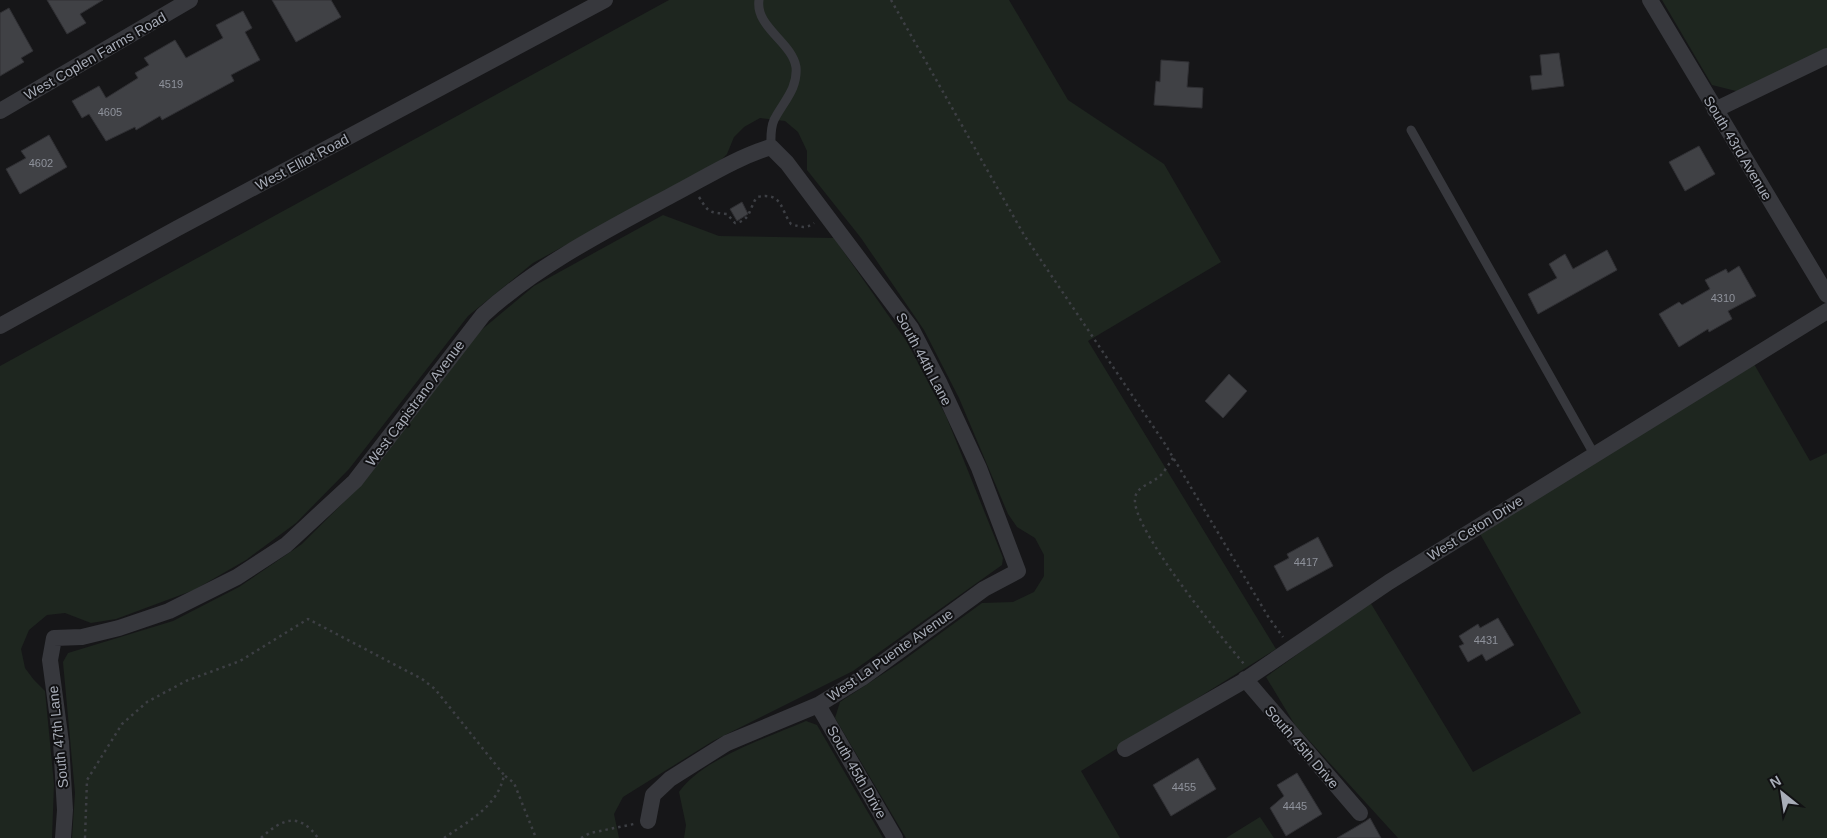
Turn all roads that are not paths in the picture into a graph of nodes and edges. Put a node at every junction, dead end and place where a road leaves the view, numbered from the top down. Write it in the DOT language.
graph roads {
  1 [pos="190,0"];
  2 [pos="605,0"];
  3 [pos="760,0"];
  4 [pos="1650,0"];
  5 [pos="1827,56"];
  6 [pos="1715,110"];
  7 [pos="0,111"];
  8 [pos="1411,130"];
  9 [pos="771,147"];
  10 [pos="1827,296"];
  11 [pos="1827,311"];
  12 [pos="0,326"];
  13 [pos="1594,454"];
  14 [pos="1018,572"];
  15 [pos="54,638"];
  16 [pos="1249,677"];
  17 [pos="818,705"];
  18 [pos="1125,749"];
  19 [pos="1360,813"];
  20 [pos="648,821"];
  21 [pos="63,838"];
  22 [pos="895,838"];
  1 -- 7 [label="street, West Coplen Farms Road"];
  2 -- 12 [label="street, West Elliot Road"];
  3 -- 9 [label="lane"];
  4 -- 6 [label="street, South 43rd Avenue"];
  5 -- 6 [label="street"];
  6 -- 10 [label="street, South 43rd Avenue"];
  8 -- 13 [label="lane"];
  9 -- 14 [label="street, South 44th Lane"];
  9 -- 15 [label="street, West Capistrano Avenue"];
  11 -- 13 [label="street, West Ceton Drive"];
  13 -- 16 [label="street, West Ceton Drive"];
  14 -- 17 [label="street, West La Puente Avenue"];
  15 -- 21 [label="street, South 47th Lane"];
  16 -- 18 [label="street, West Ceton Drive"];
  16 -- 19 [label="street, South 45th Drive"];
  17 -- 20 [label="street, West La Puente Avenue"];
  17 -- 22 [label="street, South 45th Drive"];
}
